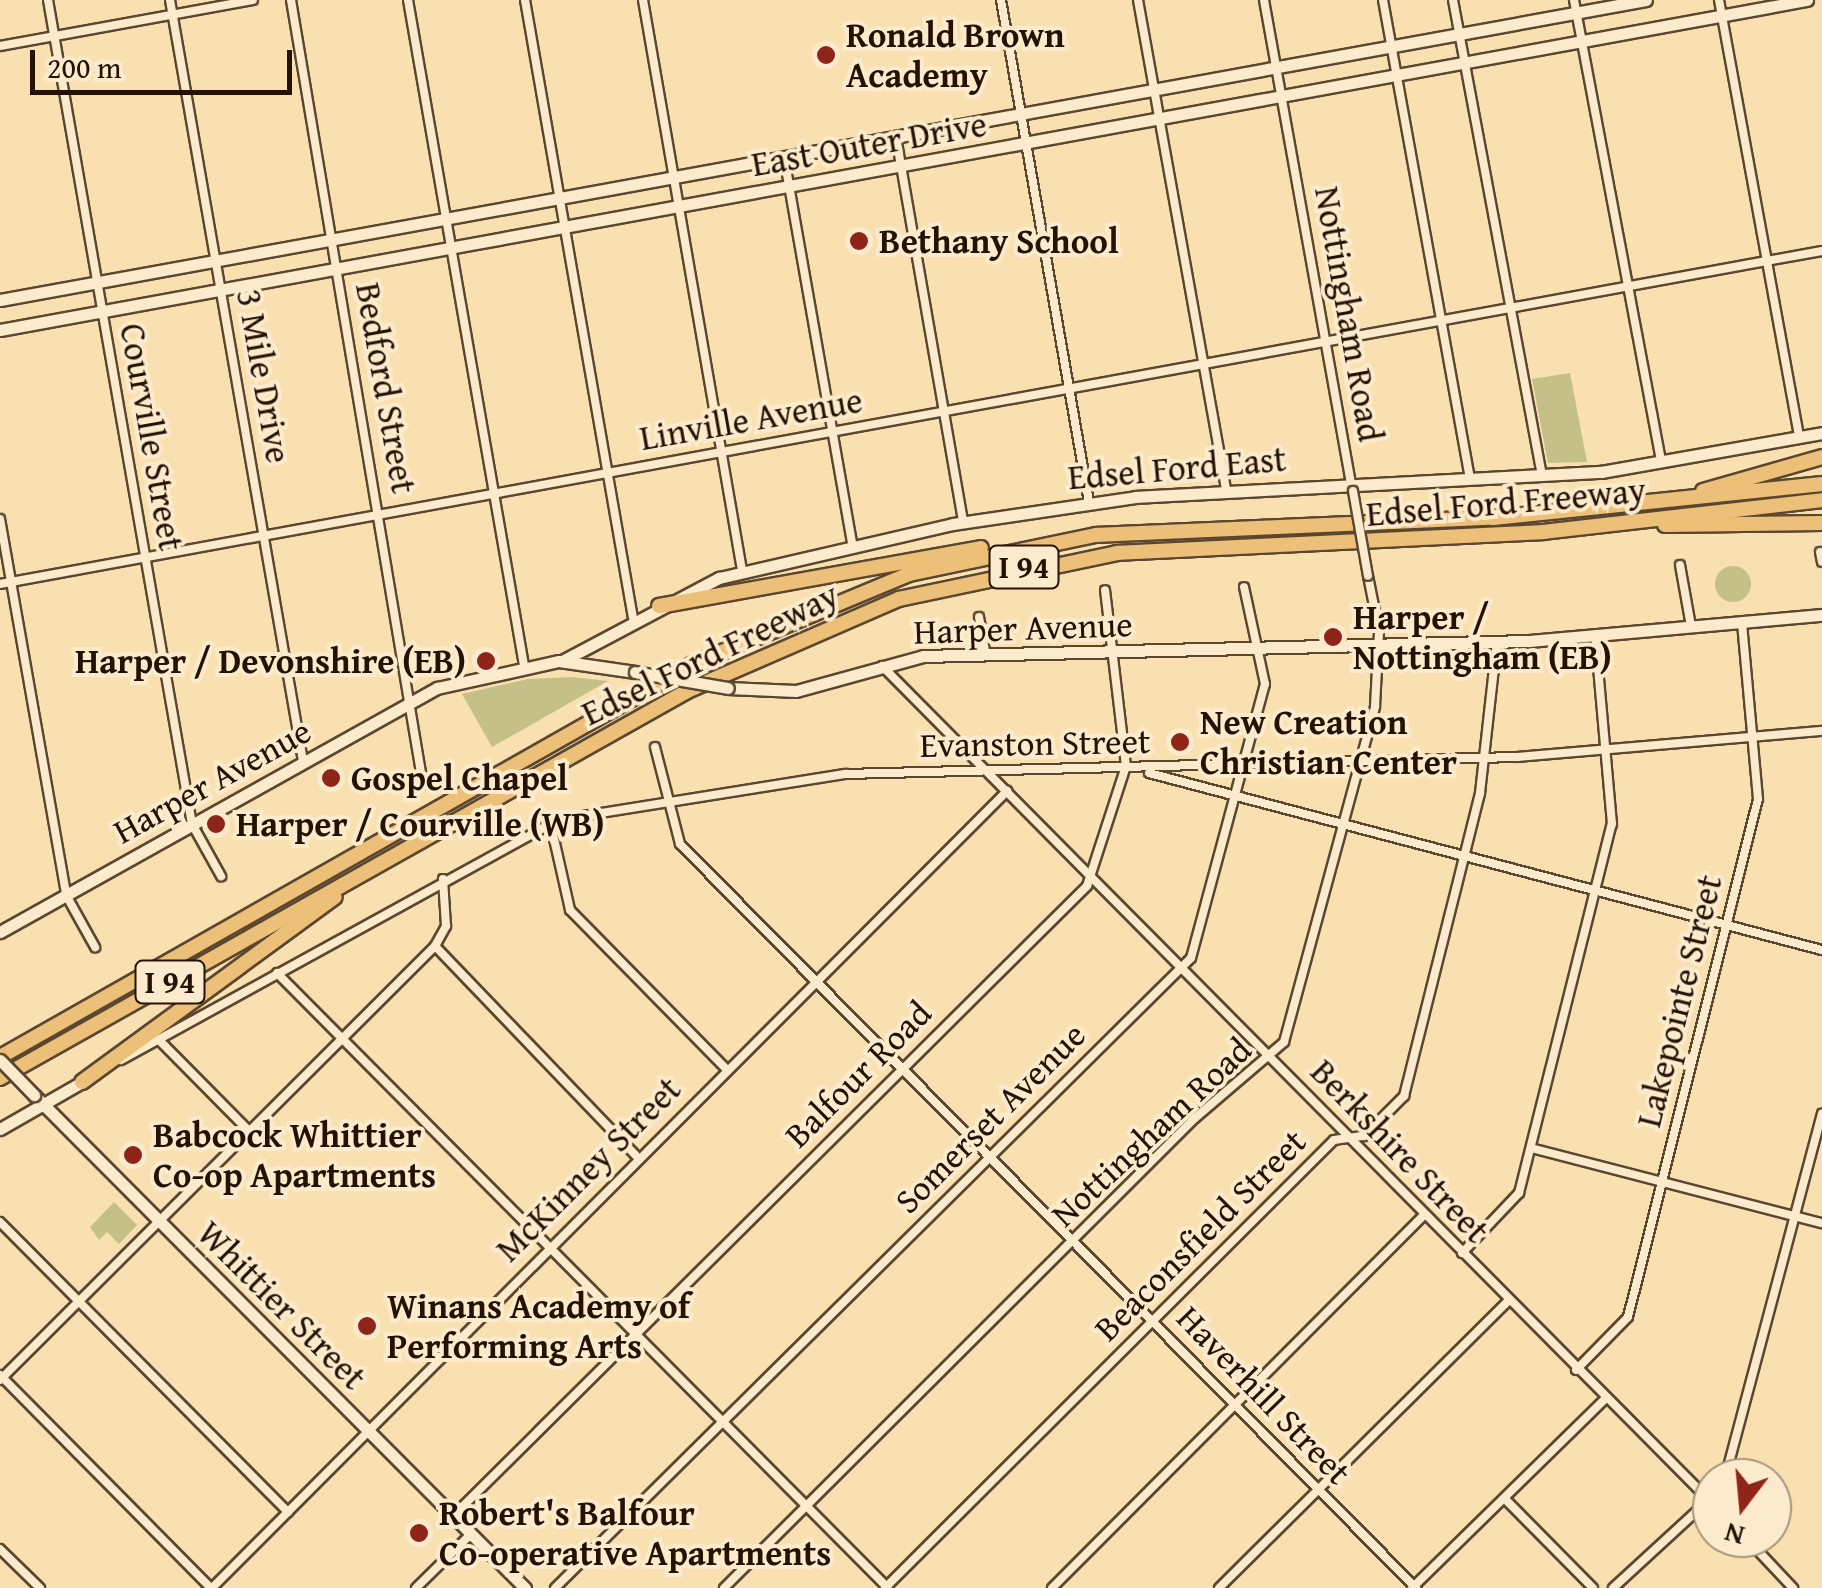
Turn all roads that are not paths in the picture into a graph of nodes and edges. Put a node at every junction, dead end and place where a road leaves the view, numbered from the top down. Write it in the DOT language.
graph roads {
  1 [pos="48,0"];
  2 [pos="170,0"];
  3 [pos="253,0"];
  4 [pos="291,0"];
  5 [pos="408,0"];
  6 [pos="526,0"];
  7 [pos="642,0"];
  8 [pos="1001,0"];
  9 [pos="1138,0"];
  10 [pos="1264,0"];
  11 [pos="1383,0"];
  12 [pos="1453,0"];
  13 [pos="1646,0"];
  14 [pos="1719,0"];
  15 [pos="1808,0"];
  16 [pos="1576,6"];
  17 [pos="173,15"];
  18 [pos="1722,16"];
  19 [pos="1459,34"];
  20 [pos="54,36"];
  21 [pos="1582,42"];
  22 [pos="0,46"];
  23 [pos="1392,46"];
  24 [pos="1465,64"];
  25 [pos="1276,67"];
  26 [pos="1397,76"];
  27 [pos="1154,90"];
  28 [pos="1282,96"];
  29 [pos="1021,114"];
  30 [pos="1159,119"];
  31 [pos="896,137"];
  32 [pos="1026,143"];
  33 [pos="784,158"];
  34 [pos="901,166"];
  35 [pos="673,177"];
  36 [pos="788,186"];
  37 [pos="560,198"];
  38 [pos="678,206"];
  39 [pos="446,219"];
  40 [pos="565,227"];
  41 [pos="333,240"];
  42 [pos="451,248"];
  43 [pos="1822,251"];
  44 [pos="216,260"];
  45 [pos="1767,261"];
  46 [pos="338,268"];
  47 [pos="97,282"];
  48 [pos="1628,287"];
  49 [pos="221,290"];
  50 [pos="0,300"];
  51 [pos="1511,308"];
  52 [pos="102,312"];
  53 [pos="1442,321"];
  54 [pos="0,330"];
  55 [pos="1326,342"];
  56 [pos="1204,364"];
  57 [pos="1069,389"];
  58 [pos="944,412"];
  59 [pos="831,432"];
  60 [pos="1822,433"];
  61 [pos="1799,437"];
  62 [pos="721,452"];
  63 [pos="1822,457"];
  64 [pos="1661,462"];
  65 [pos="608,473"];
  66 [pos="1542,476"];
  67 [pos="1470,477"];
  68 [pos="1822,484"];
  69 [pos="1352,486"];
  70 [pos="1226,490"];
  71 [pos="494,494"];
  72 [pos="1684,499"];
  73 [pos="1822,500"];
  74 [pos="1090,502"];
  75 [pos="380,515"];
  76 [pos="0,520"];
  77 [pos="963,522"];
  78 [pos="1630,523"];
  79 [pos="1822,523"];
  80 [pos="264,536"];
  81 [pos="852,542"];
  82 [pos="1036,544"];
  83 [pos="146,558"];
  84 [pos="1680,564"];
  85 [pos="742,570"];
  86 [pos="11,582"];
  87 [pos="0,584"];
  88 [pos="1244,587"];
  89 [pos="1105,590"];
  90 [pos="659,606"];
  91 [pos="1822,615"];
  92 [pos="979,617"];
  93 [pos="633,618"];
  94 [pos="1742,622"];
  95 [pos="1691,626"];
  96 [pos="1594,635"];
  97 [pos="1497,642"];
  98 [pos="1378,646"];
  99 [pos="1259,648"];
  100 [pos="1116,652"];
  101 [pos="986,655"];
  102 [pos="562,661"];
  103 [pos="524,665"];
  104 [pos="882,666"];
  105 [pos="411,700"];
  106 [pos="1822,731"];
  107 [pos="1752,738"];
  108 [pos="655,746"];
  109 [pos="1605,750"];
  110 [pos="1486,758"];
  111 [pos="303,761"];
  112 [pos="1361,761"];
  113 [pos="1244,764"];
  114 [pos="1126,766"];
  115 [pos="986,770"];
  116 [pos="1145,772"];
  117 [pos="423,784"];
  118 [pos="1007,792"];
  119 [pos="1234,796"];
  120 [pos="664,802"];
  121 [pos="550,821"];
  122 [pos="192,824"];
  123 [pos="1343,825"];
  124 [pos="1464,857"];
  125 [pos="222,876"];
  126 [pos="1092,878"];
  127 [pos="443,879"];
  128 [pos="341,886"];
  129 [pos="1595,891"];
  130 [pos="66,894"];
  131 [pos="1726,926"];
  132 [pos="0,932"];
  133 [pos="435,946"];
  134 [pos="95,947"];
  135 [pos="1822,950"];
  136 [pos="1180,967"];
  137 [pos="277,973"];
  138 [pos="816,981"];
  139 [pos="342,1038"];
  140 [pos="159,1040"];
  141 [pos="0,1058"];
  142 [pos="1270,1058"];
  143 [pos="903,1069"];
  144 [pos="726,1070"];
  145 [pos="0,1078"];
  146 [pos="82,1082"];
  147 [pos="39,1099"];
  148 [pos="1822,1114"];
  149 [pos="0,1128"];
  150 [pos="249,1131"];
  151 [pos="1350,1138"];
  152 [pos="1530,1148"];
  153 [pos="990,1156"];
  154 [pos="638,1158"];
  155 [pos="1662,1182"];
  156 [pos="1424,1215"];
  157 [pos="1796,1217"];
  158 [pos="160,1220"];
  159 [pos="0,1222"];
  160 [pos="1822,1223"];
  161 [pos="1073,1241"];
  162 [pos="549,1247"];
  163 [pos="1462,1253"];
  164 [pos="1509,1300"];
  165 [pos="79,1302"];
  166 [pos="1152,1321"];
  167 [pos="636,1334"];
  168 [pos="1576,1370"];
  169 [pos="1,1378"];
  170 [pos="1606,1398"];
  171 [pos="1236,1405"];
  172 [pos="722,1422"];
  173 [pos="366,1431"];
  174 [pos="1730,1458"];
  175 [pos="1692,1482"];
  176 [pos="1318,1489"];
  177 [pos="1505,1499"];
  178 [pos="806,1506"];
  179 [pos="288,1512"];
  180 [pos="453,1516"];
  181 [pos="1692,1517"];
  182 [pos="471,1534"];
  183 [pos="0,1549"];
  184 [pos="1765,1558"];
  185 [pos="1414,1587"];
  186 [pos="40,1588"];
  187 [pos="212,1588"];
  188 [pos="416,1588"];
  189 [pos="524,1588"];
  190 [pos="555,1588"];
  191 [pos="724,1588"];
  192 [pos="886,1588"];
  193 [pos="1052,1588"];
  194 [pos="1219,1588"];
  195 [pos="1594,1588"];
  196 [pos="1614,1588"];
  197 [pos="1794,1588"];
  1 -- 20 [label="street, Courville Street"];
  2 -- 17 [label="street, 3 Mile Drive"];
  3 -- 17 [label="street"];
  4 -- 41 [label="street, Bedford Street"];
  5 -- 39 [label="street"];
  6 -- 37 [label="street"];
  7 -- 35 [label="street"];
  8 -- 29 [label="street"];
  9 -- 27 [label="street"];
  10 -- 25 [label="street, Nottingham Road"];
  11 -- 23 [label="street"];
  12 -- 19 [label="street"];
  13 -- 16 [label="street, East Outer Drive"];
  14 -- 18 [label="street"];
  15 -- 18 [label="street, East Outer Drive"];
  16 -- 19 [label="street, East Outer Drive"];
  16 -- 21 [label="street"];
  17 -- 20 [label="street"];
  17 -- 44 [label="street, 3 Mile Drive"];
  18 -- 21 [label="street, East Outer Drive"];
  18 -- 45 [label="street"];
  19 -- 23 [label="street, East Outer Drive"];
  19 -- 24 [label="street"];
  20 -- 22 [label="street"];
  20 -- 47 [label="street, Courville Street"];
  21 -- 24 [label="street, East Outer Drive"];
  21 -- 48 [label="street"];
  23 -- 25 [label="street, East Outer Drive"];
  23 -- 26 [label="street"];
  24 -- 26 [label="street, East Outer Drive"];
  24 -- 51 [label="street"];
  25 -- 27 [label="street, East Outer Drive"];
  25 -- 28 [label="street, Nottingham Road"];
  26 -- 28 [label="street, East Outer Drive"];
  26 -- 53 [label="street"];
  27 -- 29 [label="street, East Outer Drive"];
  27 -- 30 [label="street"];
  28 -- 30 [label="street, East Outer Drive"];
  28 -- 55 [label="street, Nottingham Road"];
  29 -- 31 [label="street, East Outer Drive"];
  29 -- 32 [label="street"];
  30 -- 32 [label="street, East Outer Drive"];
  30 -- 56 [label="street"];
  31 -- 33 [label="street, East Outer Drive"];
  31 -- 34 [label="street"];
  32 -- 34 [label="street, East Outer Drive"];
  32 -- 57 [label="street"];
  33 -- 35 [label="street, East Outer Drive"];
  33 -- 36 [label="street"];
  34 -- 36 [label="street, East Outer Drive"];
  34 -- 58 [label="street"];
  35 -- 37 [label="street, East Outer Drive"];
  35 -- 38 [label="street"];
  36 -- 38 [label="street, East Outer Drive"];
  36 -- 59 [label="street"];
  37 -- 39 [label="street, East Outer Drive"];
  37 -- 40 [label="street"];
  38 -- 40 [label="street, East Outer Drive"];
  38 -- 62 [label="street"];
  39 -- 41 [label="street, East Outer Drive"];
  39 -- 42 [label="street"];
  40 -- 42 [label="street, East Outer Drive"];
  40 -- 65 [label="street"];
  41 -- 44 [label="street, East Outer Drive"];
  41 -- 46 [label="street, Bedford Street"];
  42 -- 46 [label="street, East Outer Drive"];
  42 -- 71 [label="street"];
  43 -- 45 [label="street, Linville Avenue"];
  44 -- 47 [label="street, East Outer Drive"];
  44 -- 49 [label="street, 3 Mile Drive"];
  45 -- 48 [label="street, Linville Avenue"];
  45 -- 61 [label="street"];
  46 -- 49 [label="street, East Outer Drive"];
  46 -- 75 [label="street, Bedford Street"];
  47 -- 50 [label="street, East Outer Drive"];
  47 -- 52 [label="street, Courville Street"];
  48 -- 51 [label="street, Linville Avenue"];
  48 -- 64 [label="street"];
  49 -- 52 [label="street, East Outer Drive"];
  49 -- 80 [label="street, 3 Mile Drive"];
  51 -- 53 [label="street, Linville Avenue"];
  51 -- 66 [label="street"];
  52 -- 54 [label="street, East Outer Drive"];
  52 -- 83 [label="street, Courville Street"];
  53 -- 55 [label="street, Linville Avenue"];
  53 -- 67 [label="street"];
  55 -- 56 [label="street, Linville Avenue"];
  55 -- 69 [label="street, Nottingham Road"];
  56 -- 57 [label="street, Linville Avenue"];
  56 -- 70 [label="street"];
  57 -- 58 [label="street, Linville Avenue"];
  57 -- 74 [label="street"];
  58 -- 59 [label="street, Linville Avenue"];
  58 -- 77 [label="street"];
  59 -- 62 [label="street, Linville Avenue"];
  59 -- 81 [label="street"];
  60 -- 61 [label="street, Edsel Ford East"];
  61 -- 64 [label="street, Edsel Ford East"];
  62 -- 65 [label="street, Linville Avenue"];
  62 -- 85 [label="street"];
  63 -- 72 [label="highway"];
  64 -- 66 [label="street, Edsel Ford East"];
  65 -- 71 [label="street, Linville Avenue"];
  65 -- 93 [label="street"];
  66 -- 67 [label="street, Edsel Ford East"];
  67 -- 69 [label="street, Edsel Ford East"];
  68 -- 72 [label="highway, Edsel Ford Freeway / I 94"];
  69 -- 70 [label="street, Edsel Ford East"];
  69 -- 98 [label="street, Nottingham Road, bridge"];
  70 -- 74 [label="street, Edsel Ford East"];
  71 -- 75 [label="street, Linville Avenue"];
  71 -- 103 [label="street"];
  72 -- 82 [label="highway, Edsel Ford Freeway / I 94"];
  73 -- 78 [label="highway, Edsel Ford Freeway / I 94"];
  74 -- 77 [label="street, Edsel Ford East"];
  75 -- 80 [label="street, Linville Avenue"];
  75 -- 105 [label="street, Bedford Street"];
  76 -- 86 [label="street"];
  77 -- 81 [label="street, Edsel Ford East"];
  78 -- 79 [label="highway"];
  78 -- 128 [label="highway, Edsel Ford Freeway / I 94"];
  80 -- 83 [label="street, Linville Avenue"];
  80 -- 111 [label="street, 3 Mile Drive"];
  81 -- 85 [label="street, Edsel Ford East"];
  82 -- 90 [label="highway"];
  82 -- 141 [label="highway, Edsel Ford Freeway / I 94"];
  83 -- 86 [label="street, Linville Avenue"];
  83 -- 122 [label="street, Courville Street"];
  84 -- 95 [label="street"];
  85 -- 90 [label="street, Edsel Ford East"];
  86 -- 87 [label="street, Linville Avenue"];
  86 -- 130 [label="street"];
  88 -- 99 [label="street, Somerset Avenue"];
  89 -- 100 [label="street, Balfour Road"];
  90 -- 93 [label="street, Edsel Ford East"];
  91 -- 94 [label="street, Harper Avenue"];
  92 -- 101 [label="street"];
  93 -- 102 [label="street, Edsel Ford East"];
  94 -- 95 [label="street, Harper Avenue"];
  94 -- 107 [label="street, Lakepointe Street"];
  95 -- 96 [label="street, Harper Avenue"];
  96 -- 97 [label="street, Harper Avenue"];
  96 -- 109 [label="street"];
  97 -- 98 [label="street, Harper Avenue"];
  97 -- 110 [label="street, Beaconsfield Street"];
  98 -- 99 [label="street, Harper Avenue"];
  98 -- 112 [label="street, Nottingham Road"];
  99 -- 100 [label="street, Harper Avenue"];
  99 -- 113 [label="street, Somerset Avenue"];
  100 -- 101 [label="street, Harper Avenue"];
  100 -- 114 [label="street, Balfour Road"];
  101 -- 104 [label="street, Harper Avenue"];
  102 -- 103 [label="street, Harper Avenue"];
  102 -- 104 [label="street, Harper Avenue, bridge"];
  103 -- 105 [label="street, Harper Avenue"];
  104 -- 115 [label="street, Berkshire Street"];
  105 -- 111 [label="street, Harper Avenue"];
  105 -- 117 [label="street, Bedford Street"];
  106 -- 107 [label="street, Evanston Street"];
  107 -- 109 [label="street, Evanston Street"];
  107 -- 131 [label="street, Lakepointe Street"];
  108 -- 120 [label="street, Haverhill Street"];
  109 -- 110 [label="street, Evanston Street"];
  109 -- 129 [label="street"];
  110 -- 112 [label="street, Evanston Street"];
  110 -- 124 [label="street, Beaconsfield Street"];
  111 -- 122 [label="street, Harper Avenue"];
  112 -- 113 [label="street, Evanston Street"];
  112 -- 123 [label="street, Nottingham Road"];
  113 -- 116 [label="street, Evanston Street"];
  113 -- 119 [label="street, Somerset Avenue"];
  114 -- 115 [label="street, Evanston Street"];
  114 -- 116 [label="street, Evanston Street"];
  114 -- 126 [label="street, Balfour Road"];
  115 -- 118 [label="street, Berkshire Street"];
  115 -- 120 [label="street, Evanston Street"];
  116 -- 119 [label="street"];
  118 -- 126 [label="street, Berkshire Street"];
  118 -- 138 [label="street, McKinney Street"];
  119 -- 123 [label="street"];
  119 -- 136 [label="street, Somerset Avenue"];
  120 -- 121 [label="street, Evanston Street"];
  120 -- 138 [label="street, Haverhill Street"];
  121 -- 127 [label="street, Evanston Street"];
  121 -- 144 [label="street"];
  122 -- 125 [label="street, Courville Street"];
  122 -- 130 [label="street, Harper Avenue"];
  123 -- 124 [label="street"];
  123 -- 142 [label="street, Nottingham Road"];
  124 -- 129 [label="street"];
  124 -- 151 [label="street, Beaconsfield Street"];
  126 -- 136 [label="street, Berkshire Street"];
  126 -- 143 [label="street, Balfour Road"];
  127 -- 133 [label="street"];
  127 -- 137 [label="street, Evanston Street"];
  128 -- 145 [label="highway, Edsel Ford Freeway / I 94"];
  128 -- 146 [label="highway"];
  129 -- 131 [label="street"];
  129 -- 152 [label="street"];
  130 -- 132 [label="street, Harper Avenue"];
  130 -- 134 [label="street"];
  131 -- 135 [label="street"];
  131 -- 155 [label="street, Lakepointe Street"];
  133 -- 139 [label="street"];
  133 -- 154 [label="street"];
  136 -- 142 [label="street, Berkshire Street"];
  136 -- 153 [label="street, Somerset Avenue"];
  137 -- 139 [label="street"];
  137 -- 140 [label="street, Evanston Street"];
  138 -- 143 [label="street, Haverhill Street"];
  138 -- 144 [label="street, McKinney Street"];
  139 -- 150 [label="street"];
  139 -- 162 [label="street"];
  140 -- 146 [label="street, Evanston Street"];
  140 -- 150 [label="street"];
  141 -- 147 [label="street, Whittier Street, bridge"];
  142 -- 151 [label="street, Berkshire Street"];
  142 -- 161 [label="street, Nottingham Road"];
  143 -- 153 [label="street, Haverhill Street"];
  143 -- 167 [label="street, Balfour Road"];
  144 -- 154 [label="street, McKinney Street"];
  146 -- 147 [label="street"];
  147 -- 149 [label="street"];
  147 -- 158 [label="street, Whittier Street"];
  148 -- 157 [label="street"];
  150 -- 158 [label="street"];
  151 -- 156 [label="street, Berkshire Street"];
  151 -- 166 [label="street, Beaconsfield Street"];
  152 -- 155 [label="street"];
  152 -- 163 [label="street"];
  153 -- 161 [label="street, Haverhill Street"];
  153 -- 172 [label="street, Somerset Avenue"];
  154 -- 162 [label="street, McKinney Street"];
  155 -- 157 [label="street"];
  155 -- 168 [label="street, Lakepointe Street"];
  156 -- 163 [label="street, Berkshire Street"];
  156 -- 171 [label="street"];
  157 -- 160 [label="street"];
  157 -- 174 [label="street"];
  158 -- 165 [label="street"];
  158 -- 173 [label="street, Whittier Street"];
  159 -- 165 [label="street"];
  161 -- 166 [label="street, Haverhill Street"];
  161 -- 178 [label="street, Nottingham Road"];
  162 -- 167 [label="street"];
  162 -- 173 [label="street, McKinney Street"];
  163 -- 164 [label="street, Berkshire Street"];
  164 -- 168 [label="street, Berkshire Street"];
  164 -- 176 [label="street"];
  165 -- 169 [label="street"];
  165 -- 179 [label="street"];
  166 -- 171 [label="street, Haverhill Street"];
  166 -- 192 [label="street, Beaconsfield Street"];
  167 -- 172 [label="street"];
  167 -- 180 [label="street, Balfour Road"];
  168 -- 170 [label="street, Berkshire Street"];
  169 -- 187 [label="street"];
  170 -- 175 [label="street, Berkshire Street"];
  170 -- 177 [label="street"];
  171 -- 176 [label="street, Haverhill Street"];
  171 -- 193 [label="street"];
  172 -- 178 [label="street"];
  172 -- 190 [label="street, Somerset Avenue"];
  173 -- 179 [label="street, McKinney Street"];
  173 -- 180 [label="street, Whittier Street"];
  176 -- 185 [label="street, Haverhill Street"];
  176 -- 194 [label="street"];
  177 -- 185 [label="street"];
  177 -- 195 [label="street"];
  178 -- 191 [label="street, Nottingham Road"];
  178 -- 192 [label="street"];
  179 -- 187 [label="street, McKinney Street"];
  180 -- 182 [label="street, Whittier Street"];
  181 -- 196 [label="street"];
  182 -- 188 [label="street"];
  182 -- 189 [label="street, Whittier Street"];
  183 -- 186 [label="street"];
  184 -- 197 [label="street"];
}
